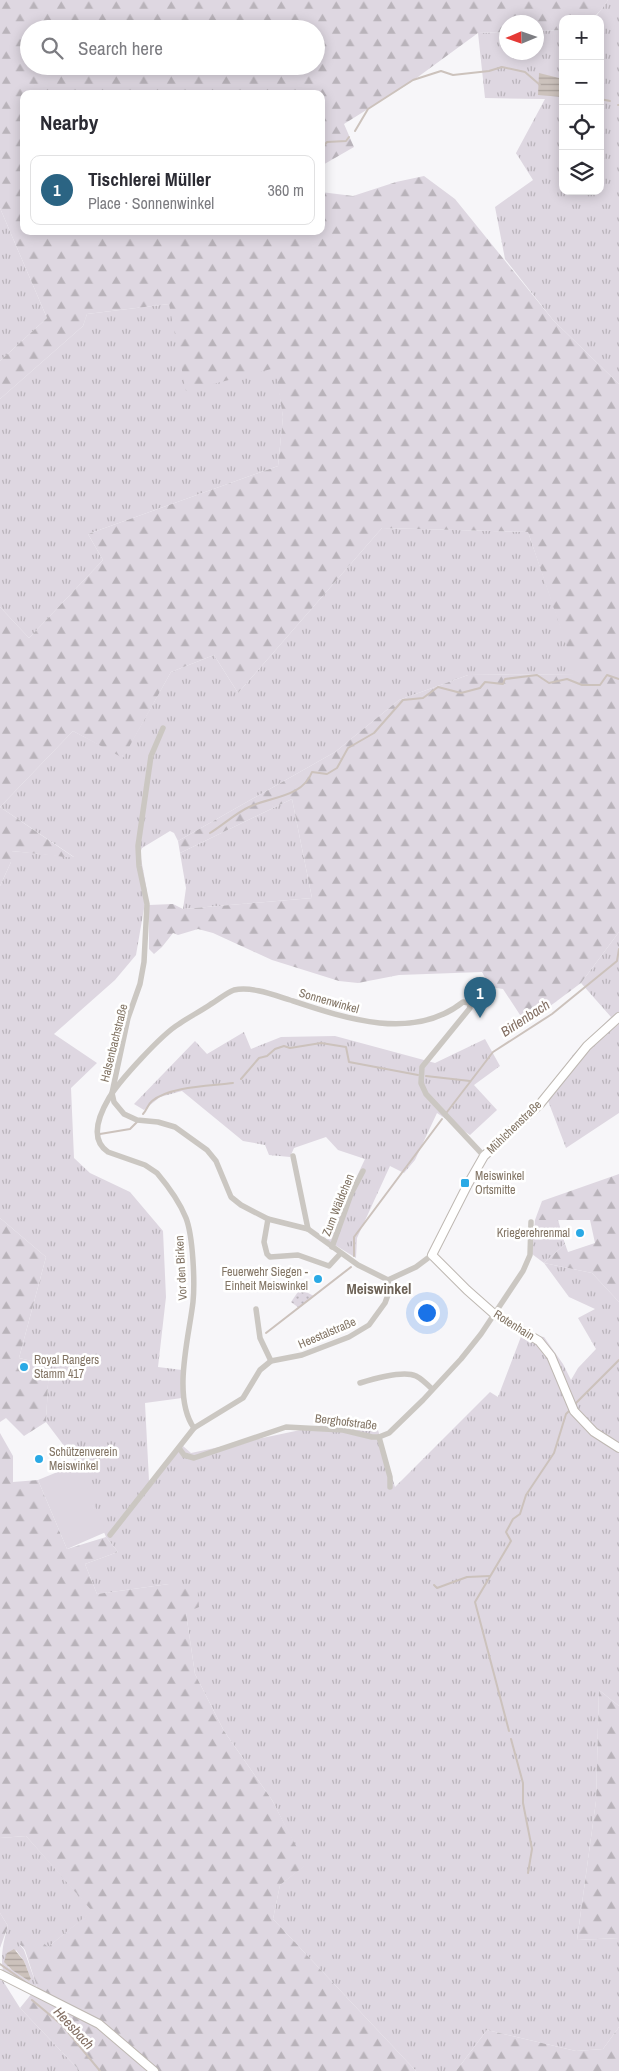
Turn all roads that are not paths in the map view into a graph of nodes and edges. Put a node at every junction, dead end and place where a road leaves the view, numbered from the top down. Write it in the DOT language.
graph roads {
  1 [pos="163,728"];
  2 [pos="619,1017"];
  3 [pos="112,1093"];
  4 [pos="293,1156"];
  5 [pos="484,1156"];
  6 [pos="363,1171"];
  7 [pos="268,1219"];
  8 [pos="531,1222"];
  9 [pos="308,1229"];
  10 [pos="332,1248"];
  11 [pos="340,1254"];
  12 [pos="432,1255"];
  13 [pos="388,1280"];
  14 [pos="256,1309"];
  15 [pos="493,1313"];
  16 [pos="271,1361"];
  17 [pos="360,1383"];
  18 [pos="432,1389"];
  19 [pos="194,1428"];
  20 [pos="380,1438"];
  21 [pos="178,1448"];
  22 [pos="619,1448"];
  23 [pos="390,1487"];
  24 [pos="110,1535"];
  25 [pos="0,1974"];
  26 [pos="154,2071"];
  1 -- 3 [label="street, Halsenbachstraße"];
  2 -- 5 [label="street, Mühlchenstraße"];
  3 -- 5 [label="street, Sonnenwinkel"];
  3 -- 7 [label="street, Halsenbachstraße"];
  3 -- 19 [label="street, Vor den Birken"];
  4 -- 9 [label="street"];
  5 -- 12 [label="street, Mühlchenstraße"];
  6 -- 10 [label="street, Zum Wäldchen"];
  7 -- 9 [label="street, Halsenbachstraße"];
  7 -- 11 [label="street"];
  8 -- 15 [label="street, Berghofstraße"];
  9 -- 10 [label="street, Halsenbachstraße"];
  10 -- 11 [label="street, Halsenbachstraße"];
  11 -- 13 [label="street, Halsenbachstraße"];
  12 -- 13 [label="street"];
  12 -- 15 [label="street, Rotenhain"];
  13 -- 16 [label="street, Heestalstraße"];
  14 -- 16 [label="street"];
  15 -- 18 [label="street, Berghofstraße"];
  15 -- 22 [label="street, Rotenhain"];
  16 -- 19 [label="street"];
  17 -- 18 [label="street"];
  18 -- 20 [label="street, Berghofstraße"];
  19 -- 21 [label="street"];
  20 -- 21 [label="street, Berghofstraße"];
  20 -- 23 [label="street"];
  21 -- 24 [label="street"];
  25 -- 26 [label="street"];
}
